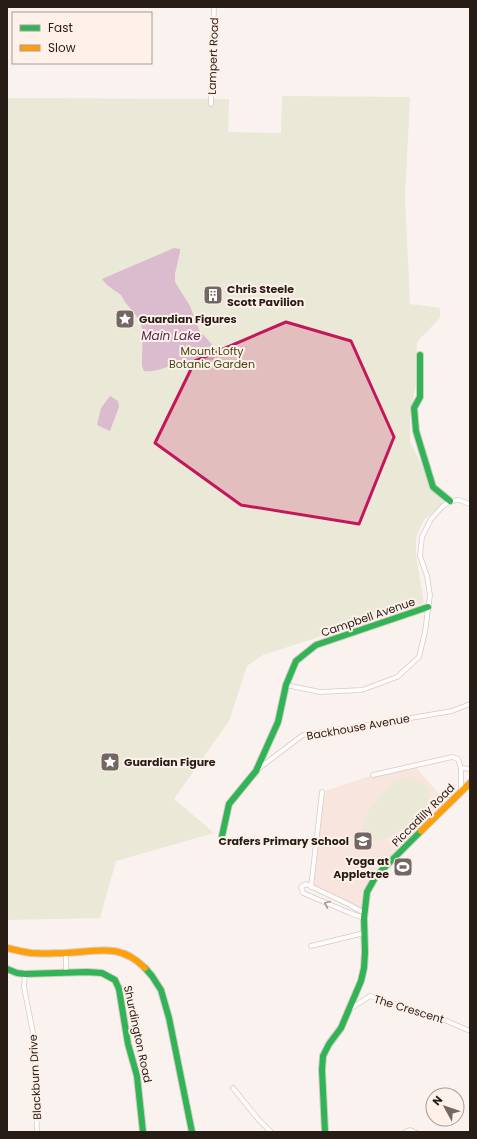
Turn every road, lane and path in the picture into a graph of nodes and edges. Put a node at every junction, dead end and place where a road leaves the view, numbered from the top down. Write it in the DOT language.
graph roads {
  1 [pos="214,7"];
  2 [pos="211,104"];
  3 [pos="420,355"];
  4 [pos="450,501"];
  5 [pos="470,504"];
  6 [pos="428,607"];
  7 [pos="286,685"];
  8 [pos="470,704"];
  9 [pos="461,768"];
  10 [pos="470,769"];
  11 [pos="256,771"];
  12 [pos="373,776"];
  13 [pos="470,783"];
  14 [pos="461,791"];
  15 [pos="322,792"];
  16 [pos="222,836"];
  17 [pos="311,887"];
  18 [pos="364,916"];
  19 [pos="364,934"];
  20 [pos="311,946"];
  21 [pos="7,948"];
  22 [pos="66,952"];
  23 [pos="7,969"];
  24 [pos="66,972"];
  25 [pos="25,974"];
  26 [pos="349,1009"];
  27 [pos="470,1031"];
  28 [pos="233,1088"];
  29 [pos="37,1132"];
  30 [pos="143,1132"];
  31 [pos="192,1132"];
  32 [pos="271,1132"];
  33 [pos="325,1132"];
  34 [pos="405,1132"];
  35 [pos="415,1132"];
  1 -- 2 [label="street, Lampert Road"];
  3 -- 4 [label="street"];
  4 -- 5 [label="street"];
  4 -- 6 [label="street"];
  6 -- 7 [label="street, Campbell Avenue"];
  6 -- 7 [label="street"];
  7 -- 11 [label="street, Campbell Avenue"];
  8 -- 11 [label="street, Backhouse Avenue"];
  9 -- 10 [label="street"];
  9 -- 12 [label="street"];
  9 -- 14 [label="street"];
  11 -- 16 [label="street, Campbell Avenue"];
  13 -- 14 [label="street, Piccadilly Road"];
  14 -- 18 [label="street, Piccadilly Road"];
  15 -- 17 [label="street"];
  17 -- 18 [label="street"];
  18 -- 17 [label="street, one-way"];
  18 -- 19 [label="street, Piccadilly Road"];
  19 -- 20 [label="street"];
  19 -- 26 [label="street, Piccadilly Road"];
  21 -- 22 [label="street"];
  22 -- 24 [label="street"];
  22 -- 31 [label="street"];
  23 -- 25 [label="street, Shurdington Road"];
  24 -- 25 [label="street, Shurdington Road"];
  24 -- 30 [label="street, Shurdington Road"];
  25 -- 29 [label="street, Blackburn Drive"];
  26 -- 27 [label="street, The Crescent"];
  26 -- 33 [label="street, Piccadilly Road"];
  28 -- 32 [label="street"];
  34 -- 35 [label="street"];
}
